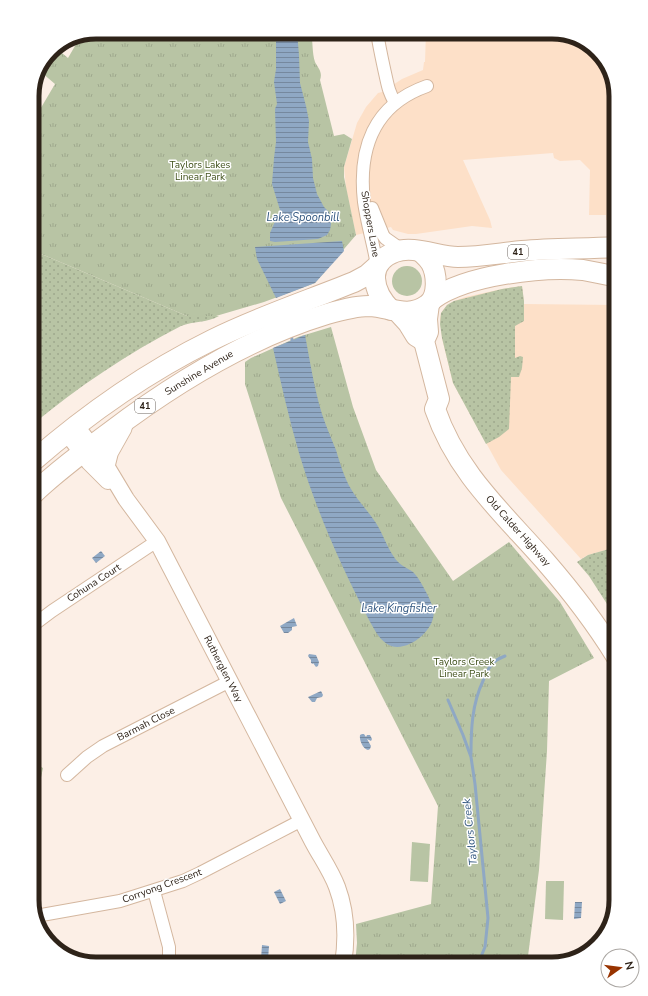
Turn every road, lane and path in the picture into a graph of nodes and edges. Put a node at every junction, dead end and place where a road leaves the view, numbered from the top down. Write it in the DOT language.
graph roads {
  1 [pos="378,39"];
  2 [pos="427,86"];
  3 [pos="399,100"];
  4 [pos="363,182"];
  5 [pos="609,247"];
  6 [pos="411,251"];
  7 [pos="377,267"];
  8 [pos="609,276"];
  9 [pos="431,301"];
  10 [pos="394,310"];
  11 [pos="424,341"];
  12 [pos="127,418"];
  13 [pos="71,430"];
  14 [pos="86,449"];
  15 [pos="39,456"];
  16 [pos="105,464"];
  17 [pos="471,467"];
  18 [pos="39,489"];
  19 [pos="126,499"];
  20 [pos="157,541"];
  21 [pos="39,621"];
  22 [pos="609,633"];
  23 [pos="609,645"];
  24 [pos="230,681"];
  25 [pos="67,775"];
  26 [pos="302,820"];
  27 [pos="313,842"];
  28 [pos="154,891"];
  29 [pos="41,915"];
  30 [pos="169,957"];
  31 [pos="337,957"];
  32 [pos="344,957"];
  1 -- 3 [label="street"];
  2 -- 3 [label="street, Shoppers Lane"];
  3 -- 4 [label="street, Shoppers Lane"];
  4 -- 6 [label="street, Shoppers Lane"];
  4 -- 7 [label="street, Shoppers Lane"];
  5 -- 6 [label="main road, 41"];
  6 -- 7 [label="main road, 41"];
  6 -- 9 [label="main road"];
  7 -- 10 [label="main road"];
  7 -- 13 [label="main road, Sunshine Avenue / 41"];
  8 -- 9 [label="main road, 41"];
  9 -- 10 [label="main road, 41"];
  9 -- 11 [label="main road, Old Calder Highway"];
  10 -- 11 [label="main road, Old Calder Highway"];
  10 -- 12 [label="main road, Sunshine Avenue / 41"];
  11 -- 17 [label="main road, Old Calder Highway"];
  12 -- 14 [label="main road, Sunshine Avenue / 41"];
  12 -- 16 [label="main road"];
  13 -- 14 [label="street, Rutherglen Way"];
  13 -- 15 [label="main road, Sunshine Avenue / 41"];
  14 -- 16 [label="street, Rutherglen Way"];
  14 -- 18 [label="main road, Sunshine Avenue / 41"];
  14 -- 19 [label="street, Rutherglen Way"];
  16 -- 19 [label="street, Rutherglen Way"];
  17 -- 22 [label="main road, Old Calder Highway"];
  17 -- 23 [label="main road, Old Calder Highway"];
  19 -- 20 [label="street, Rutherglen Way"];
  20 -- 21 [label="street, Cohuna Court"];
  20 -- 24 [label="street, Rutherglen Way"];
  24 -- 25 [label="street, Barmah Close"];
  24 -- 26 [label="street, Rutherglen Way"];
  26 -- 27 [label="street, Rutherglen Way"];
  26 -- 28 [label="street, Corryong Crescent"];
  27 -- 31 [label="street, Rutherglen Way"];
  27 -- 32 [label="street, Rutherglen Way"];
  28 -- 29 [label="street, Corryong Crescent"];
  28 -- 30 [label="street"];
}
